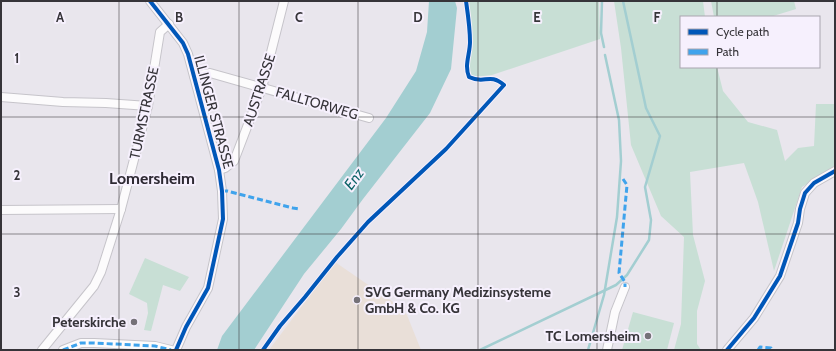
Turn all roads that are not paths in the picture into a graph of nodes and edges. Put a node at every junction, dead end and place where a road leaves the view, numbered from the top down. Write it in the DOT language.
graph roads {
  1 [pos="150,1"];
  2 [pos="284,1"];
  3 [pos="169,24"];
  4 [pos="194,76"];
  5 [pos="262,88"];
  6 [pos="1,97"];
  7 [pos="148,106"];
  8 [pos="370,118"];
  9 [pos="219,170"];
  10 [pos="835,171"];
  11 [pos="121,209"];
  12 [pos="1,210"];
  13 [pos="625,287"];
  14 [pos="42,350"];
  15 [pos="63,350"];
  16 [pos="171,350"];
  17 [pos="176,350"];
  18 [pos="607,350"];
  19 [pos="727,350"];
  1 -- 3 [label="street, ILLINGER STRASSE"];
  2 -- 5 [label="street, AUSTRASSE"];
  3 -- 4 [label="street, ILLINGER STRASSE"];
  3 -- 7 [label="street, TURMSTRASSE"];
  4 -- 5 [label="street, FALLTORWEG"];
  4 -- 9 [label="street, ILLINGER STRASSE"];
  5 -- 8 [label="street, FALLTORWEG"];
  5 -- 9 [label="street, AUSTRASSE"];
  6 -- 7 [label="street"];
  7 -- 11 [label="street, TURMSTRASSE"];
  9 -- 17 [label="street, ILLINGER STRASSE"];
  10 -- 19 [label="street"];
  11 -- 12 [label="street"];
  11 -- 14 [label="street, TURMSTRASSE"];
  13 -- 18 [label="street"];
  15 -- 16 [label="street"];
}
